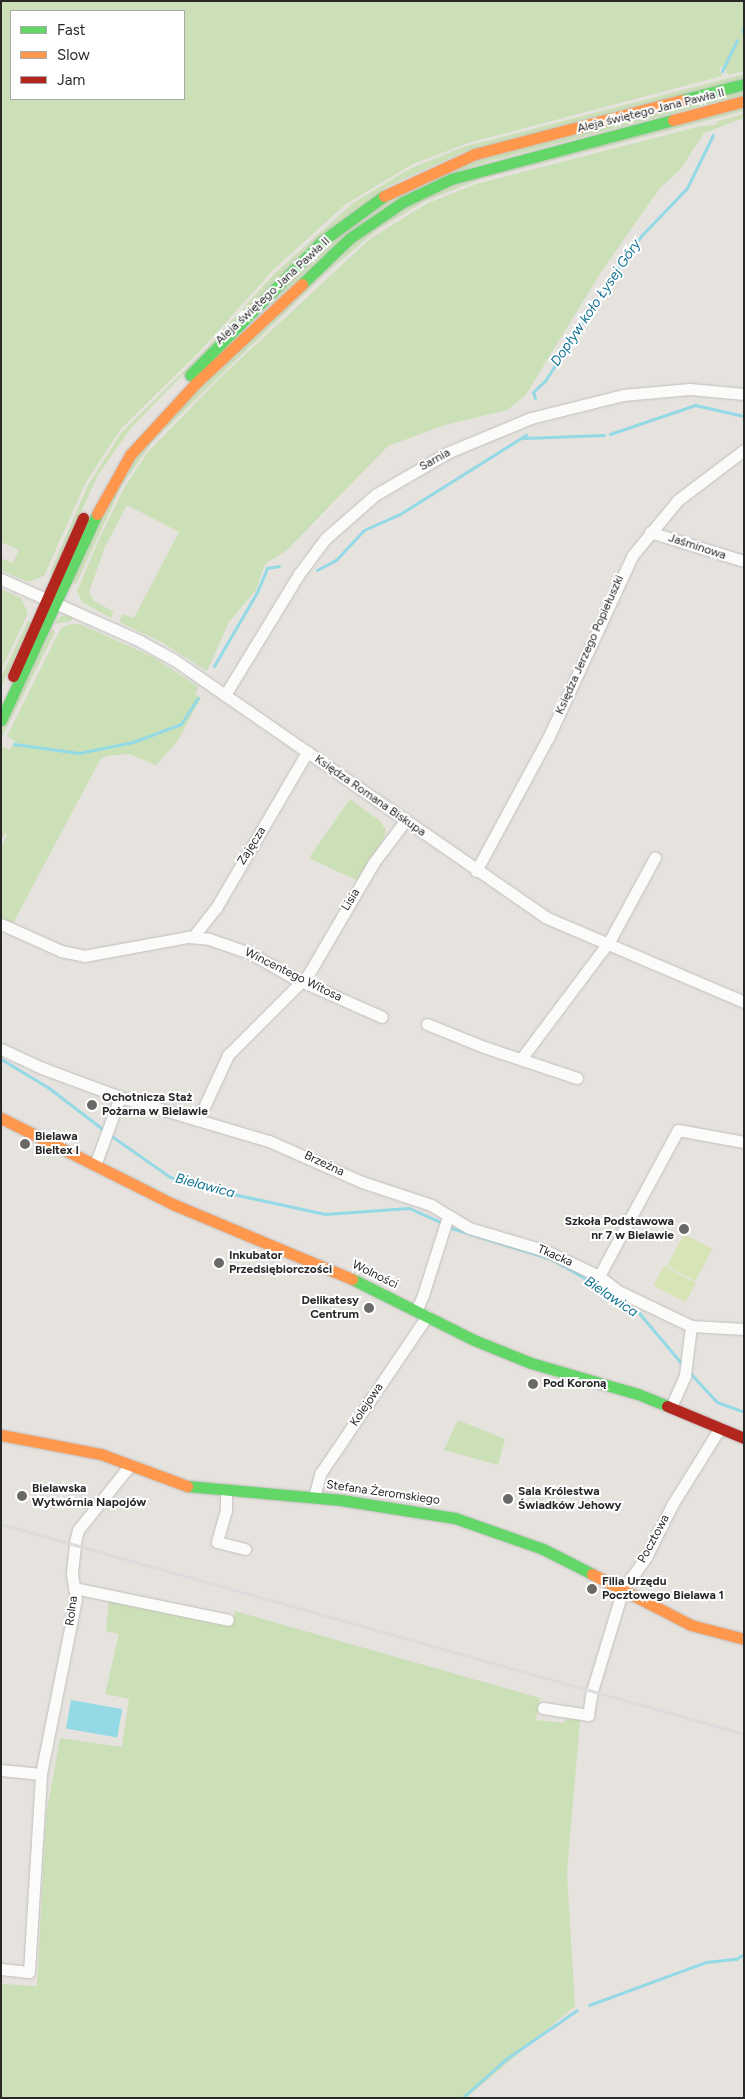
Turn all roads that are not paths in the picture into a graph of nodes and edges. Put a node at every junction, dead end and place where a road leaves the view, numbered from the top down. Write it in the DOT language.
graph roads {
  1 [pos="744,84"];
  2 [pos="744,101"];
  3 [pos="744,394"];
  4 [pos="744,450"];
  5 [pos="650,532"];
  6 [pos="744,561"];
  7 [pos="1,579"];
  8 [pos="52,602"];
  9 [pos="225,694"];
  10 [pos="1,699"];
  11 [pos="1,720"];
  12 [pos="307,752"];
  13 [pos="405,821"];
  14 [pos="655,857"];
  15 [pos="476,871"];
  16 [pos="1,924"];
  17 [pos="193,937"];
  18 [pos="606,946"];
  19 [pos="302,982"];
  20 [pos="744,1002"];
  21 [pos="382,1017"];
  22 [pos="428,1024"];
  23 [pos="1,1048"];
  24 [pos="521,1059"];
  25 [pos="577,1078"];
  26 [pos="120,1097"];
  27 [pos="1,1118"];
  28 [pos="198,1120"];
  29 [pos="744,1142"];
  30 [pos="94,1165"];
  31 [pos="448,1216"];
  32 [pos="599,1276"];
  33 [pos="416,1310"];
  34 [pos="427,1316"];
  35 [pos="692,1326"];
  36 [pos="744,1329"];
  37 [pos="671,1407"];
  38 [pos="720,1428"];
  39 [pos="1,1435"];
  40 [pos="744,1438"];
  41 [pos="130,1465"];
  42 [pos="226,1491"];
  43 [pos="314,1497"];
  44 [pos="245,1549"];
  45 [pos="74,1588"];
  46 [pos="624,1589"];
  47 [pos="228,1620"];
  48 [pos="744,1638"];
  49 [pos="543,1708"];
  50 [pos="1,1770"];
  51 [pos="41,1774"];
  52 [pos="1,1970"];
  1 -- 8 [label="main road, Aleja świętego Jana Pawła II"];
  2 -- 8 [label="main road, Aleja świętego Jana Pawła II"];
  3 -- 9 [label="street, Sarnia"];
  4 -- 5 [label="street, Księdza Jerzego Popiełuszki"];
  5 -- 6 [label="street, Jaśminowa"];
  5 -- 15 [label="street, Księdza Jerzego Popiełuszki"];
  7 -- 8 [label="street, Księdza Romana Biskupa"];
  8 -- 9 [label="street, Księdza Romana Biskupa"];
  8 -- 10 [label="main road, Aleja świętego Jana Pawła II"];
  8 -- 11 [label="main road, Aleja świętego Jana Pawła II"];
  9 -- 12 [label="street, Księdza Romana Biskupa"];
  12 -- 13 [label="street, Księdza Romana Biskupa"];
  12 -- 17 [label="street, Zajęcza"];
  13 -- 15 [label="street, Księdza Romana Biskupa"];
  13 -- 19 [label="street, Lisia"];
  14 -- 18 [label="street"];
  15 -- 18 [label="street, Księdza Romana Biskupa"];
  16 -- 17 [label="street, Wincentego Witosa"];
  17 -- 19 [label="street, Wincentego Witosa"];
  18 -- 20 [label="street, Księdza Romana Biskupa"];
  18 -- 24 [label="street"];
  19 -- 21 [label="street, Wincentego Witosa"];
  19 -- 28 [label="street"];
  22 -- 24 [label="street"];
  23 -- 26 [label="street, Brzeżna"];
  24 -- 25 [label="street"];
  26 -- 28 [label="street, Brzeżna"];
  26 -- 30 [label="street"];
  27 -- 30 [label="main road, Wolności"];
  28 -- 31 [label="street, Brzeżna"];
  29 -- 32 [label="street"];
  30 -- 33 [label="main road, Wolności"];
  31 -- 32 [label="street, Tkacka"];
  31 -- 33 [label="street"];
  32 -- 35 [label="street, Tkacka"];
  33 -- 34 [label="main road, Wolności"];
  34 -- 37 [label="main road, Wolności"];
  34 -- 43 [label="street, Kolejowa"];
  35 -- 36 [label="street, Tkacka"];
  35 -- 37 [label="street"];
  37 -- 38 [label="main road, Wolności"];
  38 -- 40 [label="main road, Wolności"];
  38 -- 46 [label="street, Pocztowa"];
  39 -- 41 [label="main road, Stefana Żeromskiego"];
  41 -- 42 [label="main road, Stefana Żeromskiego"];
  41 -- 45 [label="street, Rolna"];
  42 -- 43 [label="main road, Stefana Żeromskiego"];
  42 -- 44 [label="street"];
  43 -- 46 [label="main road, Stefana Żeromskiego"];
  45 -- 47 [label="street"];
  45 -- 51 [label="street, Rolna"];
  46 -- 48 [label="main road, Stefana Żeromskiego"];
  46 -- 49 [label="street, Pocztowa"];
  50 -- 51 [label="street"];
  51 -- 52 [label="street, Rolna"];
}
